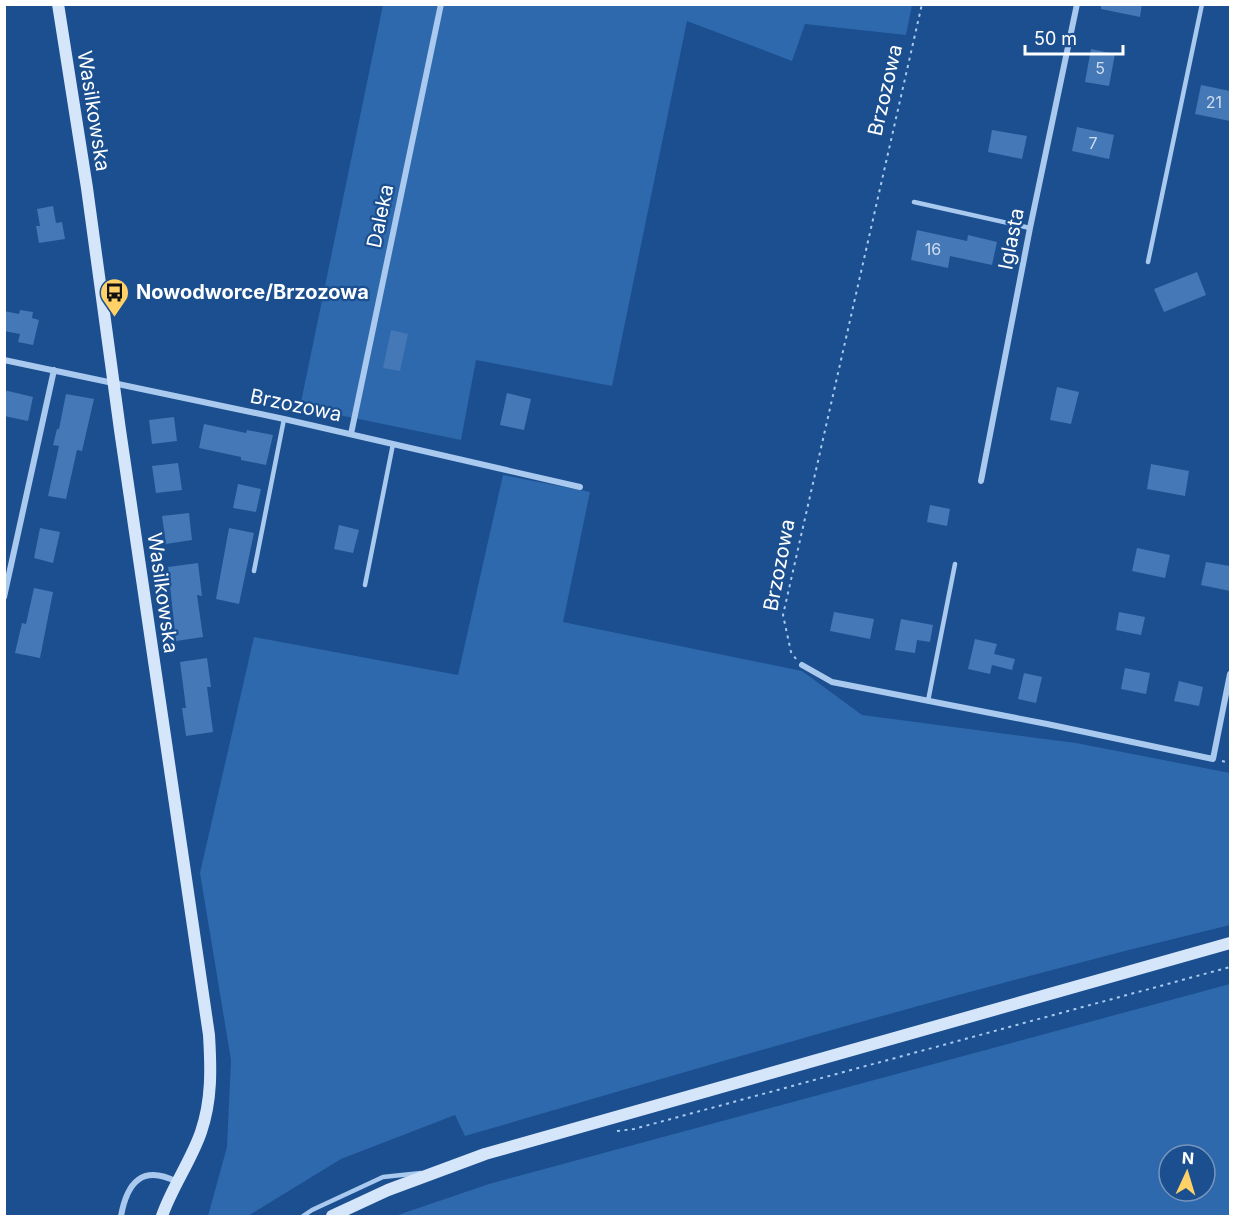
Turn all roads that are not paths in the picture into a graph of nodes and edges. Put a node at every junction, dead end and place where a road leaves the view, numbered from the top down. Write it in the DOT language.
graph roads {
  1 [pos="58,4"];
  2 [pos="441,4"];
  3 [pos="1077,4"];
  4 [pos="1202,4"];
  5 [pos="914,202"];
  6 [pos="1030,228"];
  7 [pos="1148,262"];
  8 [pos="4,360"];
  9 [pos="54,370"];
  10 [pos="113,383"];
  11 [pos="284,419"];
  12 [pos="351,434"];
  13 [pos="393,444"];
  14 [pos="981,481"];
  15 [pos="580,487"];
  16 [pos="955,564"];
  17 [pos="254,571"];
  18 [pos="365,585"];
  19 [pos="4,597"];
  20 [pos="801,665"];
  21 [pos="1230,674"];
  22 [pos="928,701"];
  23 [pos="1230,943"];
  24 [pos="436,1171"];
  25 [pos="178,1182"];
  26 [pos="121,1216"];
  27 [pos="162,1216"];
  28 [pos="171,1216"];
  29 [pos="303,1216"];
  30 [pos="332,1216"];
  1 -- 10 [label="street, Wasilkowska"];
  2 -- 12 [label="street, Daleka"];
  3 -- 6 [label="street, Iglasta"];
  4 -- 7 [label="lane"];
  5 -- 6 [label="lane"];
  6 -- 14 [label="street, Iglasta"];
  8 -- 9 [label="street, Brzozowa"];
  9 -- 10 [label="street, Brzozowa"];
  9 -- 19 [label="street"];
  10 -- 11 [label="street, Brzozowa"];
  10 -- 25 [label="street, Wasilkowska"];
  11 -- 12 [label="street, Brzozowa"];
  11 -- 17 [label="lane"];
  12 -- 13 [label="street, Brzozowa"];
  13 -- 15 [label="street, Brzozowa"];
  13 -- 18 [label="lane"];
  16 -- 22 [label="lane"];
  20 -- 22 [label="street"];
  21 -- 22 [label="street"];
  23 -- 24 [label="street"];
  24 -- 29 [label="lane"];
  24 -- 30 [label="street"];
  25 -- 26 [label="street"];
  25 -- 27 [label="street, Wasilkowska"];
  25 -- 28 [label="street, Wasilkowska"];
}
